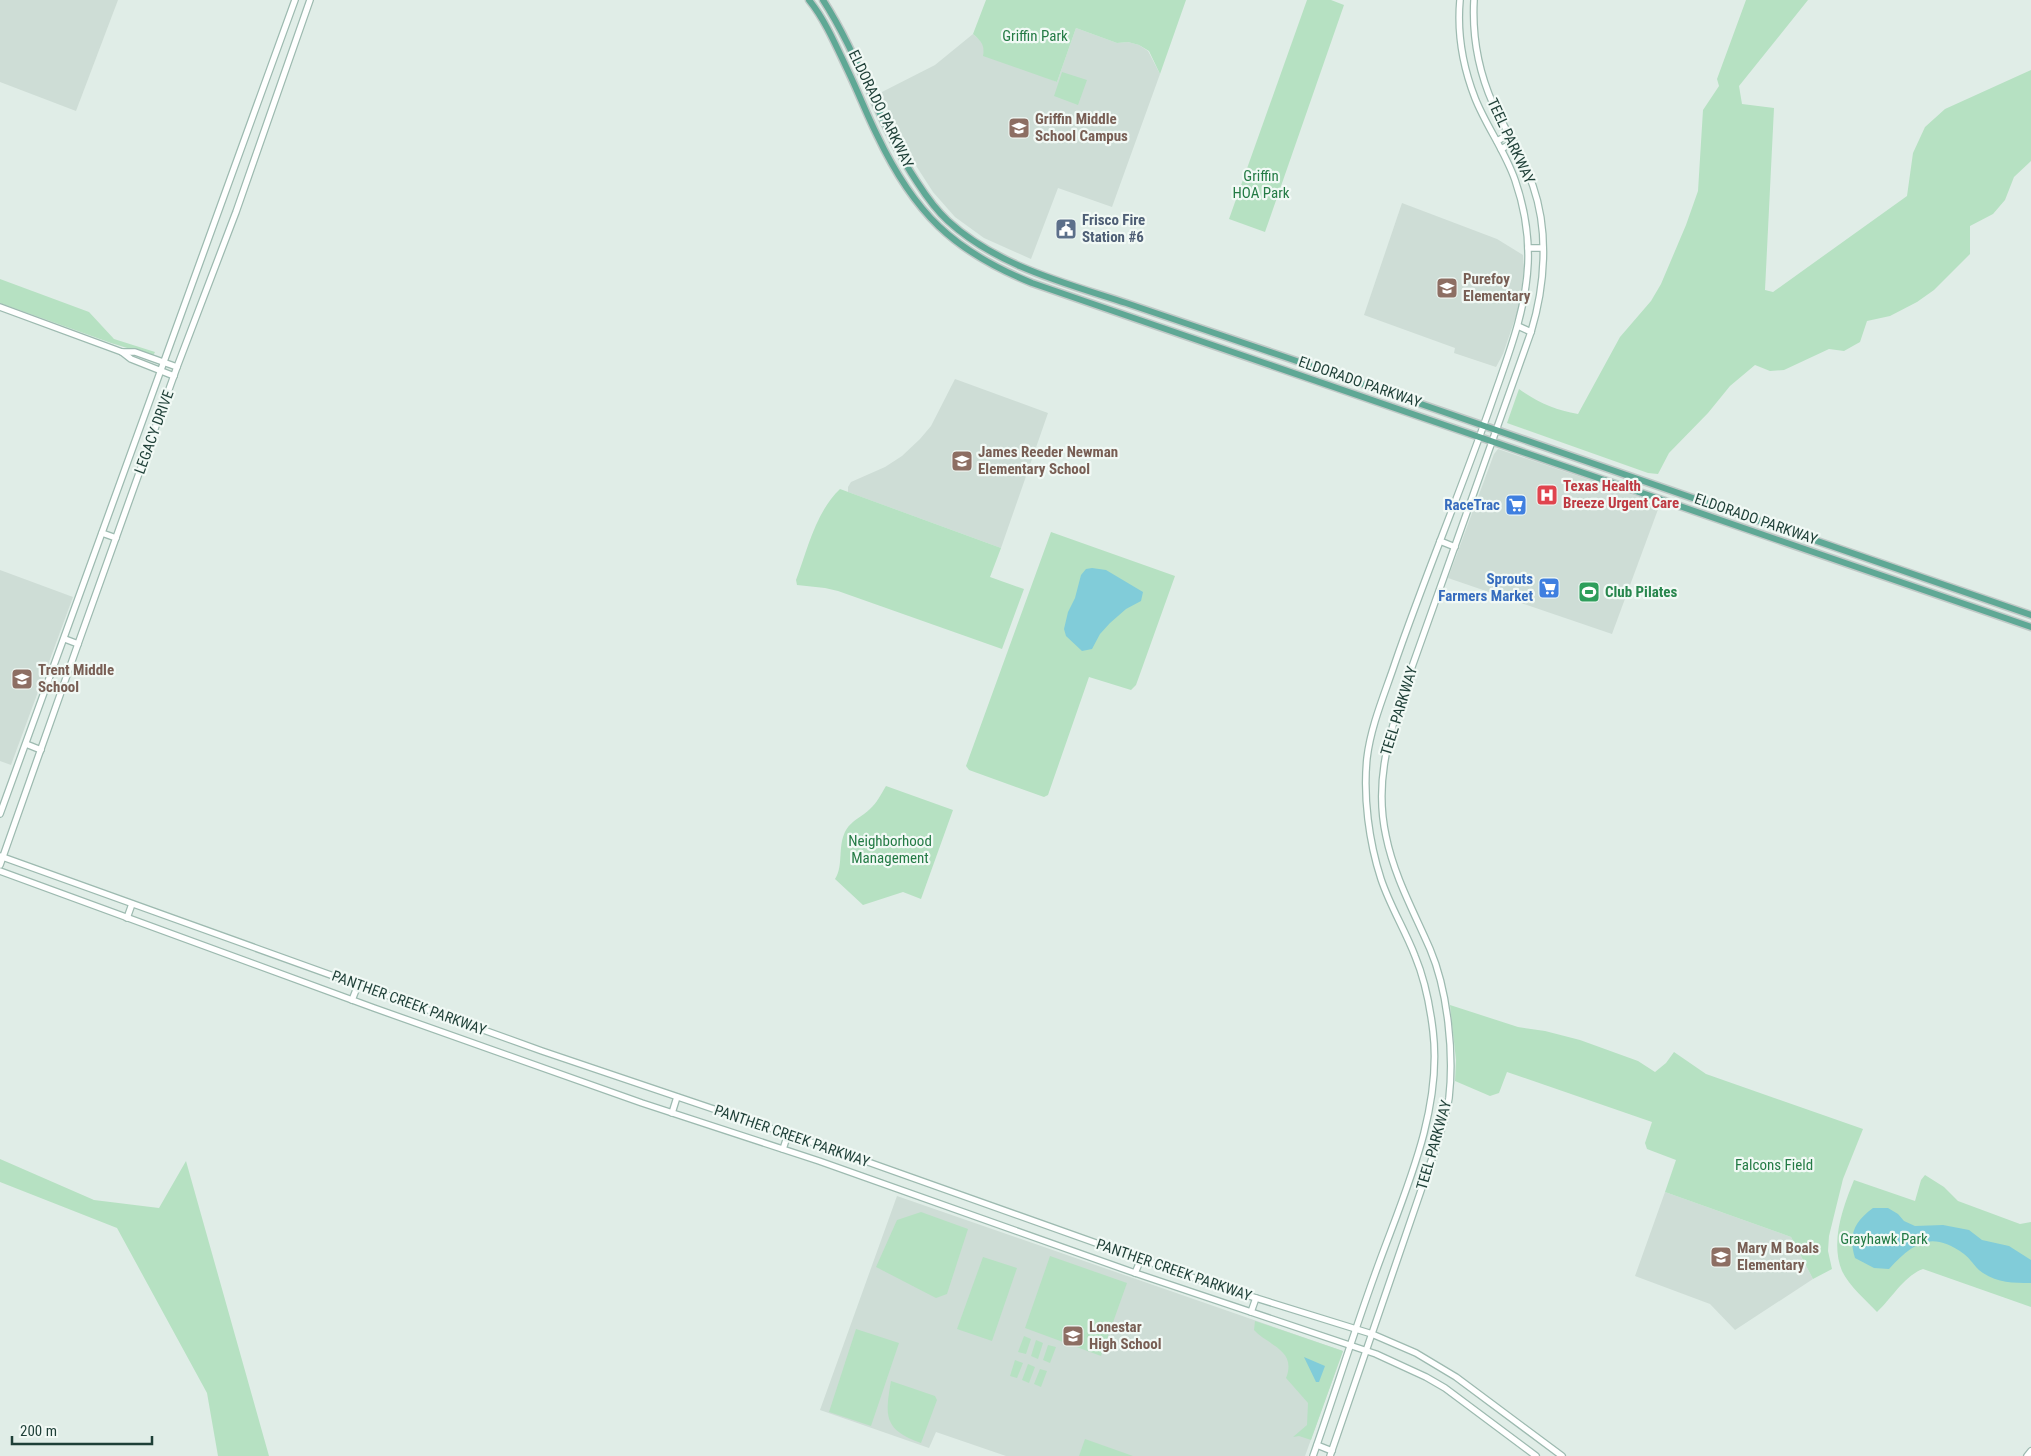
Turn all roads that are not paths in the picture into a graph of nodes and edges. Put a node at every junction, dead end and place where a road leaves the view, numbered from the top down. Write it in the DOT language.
graph roads {
  1 [pos="295,0"];
  2 [pos="310,0"];
  3 [pos="809,0"];
  4 [pos="823,0"];
  5 [pos="1460,0"];
  6 [pos="1474,0"];
  7 [pos="1510,134"];
  8 [pos="1497,141"];
  9 [pos="1514,142"];
  10 [pos="1501,150"];
  11 [pos="1528,248"];
  12 [pos="1543,248"];
  13 [pos="1044,275"];
  14 [pos="1041,286"];
  15 [pos="0,307"];
  16 [pos="1518,326"];
  17 [pos="1531,332"];
  18 [pos="122,352"];
  19 [pos="164,362"];
  20 [pos="177,367"];
  21 [pos="160,371"];
  22 [pos="174,376"];
  23 [pos="1484,425"];
  24 [pos="1497,429"];
  25 [pos="1479,437"];
  26 [pos="1492,442"];
  27 [pos="1615,470"];
  28 [pos="1611,482"];
  29 [pos="102,532"];
  30 [pos="116,538"];
  31 [pos="1440,541"];
  32 [pos="1455,547"];
  33 [pos="2031,615"];
  34 [pos="2031,628"];
  35 [pos="65,639"];
  36 [pos="78,644"];
  37 [pos="26,744"];
  38 [pos="40,750"];
  39 [pos="0,814"];
  40 [pos="1,857"];
  41 [pos="0,865"];
  42 [pos="0,871"];
  43 [pos="132,904"];
  44 [pos="127,918"];
  45 [pos="358,985"];
  46 [pos="352,1000"];
  47 [pos="678,1097"];
  48 [pos="672,1112"];
  49 [pos="788,1134"];
  50 [pos="782,1150"];
  51 [pos="1141,1259"];
  52 [pos="1136,1273"];
  53 [pos="1256,1298"];
  54 [pos="1251,1312"];
  55 [pos="1356,1328"];
  56 [pos="1372,1334"];
  57 [pos="1350,1345"];
  58 [pos="1367,1351"];
  59 [pos="1317,1445"];
  60 [pos="2031,1451"];
  61 [pos="1331,1453"];
  62 [pos="1313,1456"];
  63 [pos="1536,1456"];
  64 [pos="1562,1456"];
  65 [pos="2027,1456"];
  1 -- 19 [label="main road, LEGACY DRIVE"];
  2 -- 20 [label="main road, LEGACY DRIVE"];
  3 -- 14 [label="main road, ELDORADO PARKWAY"];
  4 -- 13 [label="main road, ELDORADO PARKWAY"];
  5 -- 8 [label="main road, TEEL PARKWAY"];
  6 -- 7 [label="main road, TEEL PARKWAY"];
  7 -- 8 [label="main road"];
  7 -- 9 [label="main road, TEEL PARKWAY"];
  8 -- 10 [label="main road, TEEL PARKWAY"];
  9 -- 10 [label="main road"];
  9 -- 12 [label="main road, TEEL PARKWAY"];
  10 -- 11 [label="main road, TEEL PARKWAY"];
  11 -- 12 [label="main road"];
  11 -- 16 [label="main road, TEEL PARKWAY"];
  12 -- 17 [label="main road, TEEL PARKWAY"];
  13 -- 14 [label="main road"];
  13 -- 23 [label="main road, ELDORADO PARKWAY"];
  14 -- 25 [label="main road, ELDORADO PARKWAY"];
  15 -- 18 [label="main road"];
  16 -- 17 [label="main road"];
  16 -- 23 [label="main road, TEEL PARKWAY"];
  17 -- 24 [label="main road, TEEL PARKWAY"];
  18 -- 19 [label="main road"];
  18 -- 21 [label="main road"];
  19 -- 20 [label="main road"];
  19 -- 21 [label="main road, LEGACY DRIVE"];
  20 -- 22 [label="main road, LEGACY DRIVE"];
  21 -- 22 [label="main road"];
  21 -- 29 [label="main road, LEGACY DRIVE"];
  22 -- 30 [label="main road, LEGACY DRIVE"];
  23 -- 24 [label="main road, ELDORADO PARKWAY"];
  23 -- 25 [label="main road, TEEL PARKWAY"];
  24 -- 26 [label="main road, TEEL PARKWAY"];
  24 -- 27 [label="main road, ELDORADO PARKWAY"];
  25 -- 26 [label="main road, ELDORADO PARKWAY"];
  25 -- 31 [label="main road, TEEL PARKWAY"];
  26 -- 28 [label="main road, ELDORADO PARKWAY"];
  26 -- 32 [label="main road, TEEL PARKWAY"];
  27 -- 28 [label="main road"];
  27 -- 33 [label="main road, ELDORADO PARKWAY"];
  28 -- 34 [label="main road, ELDORADO PARKWAY"];
  29 -- 30 [label="main road"];
  29 -- 35 [label="main road, LEGACY DRIVE"];
  30 -- 36 [label="main road, LEGACY DRIVE"];
  31 -- 32 [label="main road"];
  31 -- 55 [label="main road, TEEL PARKWAY"];
  32 -- 56 [label="main road, TEEL PARKWAY"];
  35 -- 36 [label="main road"];
  35 -- 37 [label="main road, LEGACY DRIVE"];
  36 -- 38 [label="main road, LEGACY DRIVE"];
  37 -- 38 [label="main road"];
  37 -- 39 [label="main road, LEGACY DRIVE"];
  38 -- 40 [label="main road, LEGACY DRIVE"];
  40 -- 41 [label="main road, LEGACY DRIVE"];
  40 -- 43 [label="main road, PANTHER CREEK PARKWAY"];
  42 -- 44 [label="main road, PANTHER CREEK PARKWAY"];
  43 -- 44 [label="main road"];
  43 -- 45 [label="main road, PANTHER CREEK PARKWAY"];
  44 -- 46 [label="main road, PANTHER CREEK PARKWAY"];
  45 -- 46 [label="main road"];
  45 -- 47 [label="main road, PANTHER CREEK PARKWAY"];
  46 -- 48 [label="main road, PANTHER CREEK PARKWAY"];
  47 -- 48 [label="main road"];
  47 -- 49 [label="main road, PANTHER CREEK PARKWAY"];
  48 -- 50 [label="main road, PANTHER CREEK PARKWAY"];
  49 -- 50 [label="main road"];
  49 -- 51 [label="main road, PANTHER CREEK PARKWAY"];
  50 -- 52 [label="main road, PANTHER CREEK PARKWAY"];
  51 -- 52 [label="main road"];
  51 -- 53 [label="main road, PANTHER CREEK PARKWAY"];
  52 -- 54 [label="main road, PANTHER CREEK PARKWAY"];
  53 -- 54 [label="main road"];
  53 -- 55 [label="main road, PANTHER CREEK PARKWAY"];
  54 -- 57 [label="main road, PANTHER CREEK PARKWAY"];
  55 -- 56 [label="main road, PANTHER CREEK PARKWAY"];
  55 -- 57 [label="main road, TEEL PARKWAY"];
  56 -- 58 [label="main road, TEEL PARKWAY"];
  56 -- 64 [label="main road, PANTHER CREEK PARKWAY"];
  57 -- 58 [label="main road, PANTHER CREEK PARKWAY"];
  57 -- 59 [label="main road, TEEL PARKWAY"];
  58 -- 61 [label="main road, TEEL PARKWAY"];
  58 -- 63 [label="main road, PANTHER CREEK PARKWAY"];
  59 -- 61 [label="main road"];
  59 -- 62 [label="main road, TEEL PARKWAY"];
  60 -- 65 [label="main road"];
}
